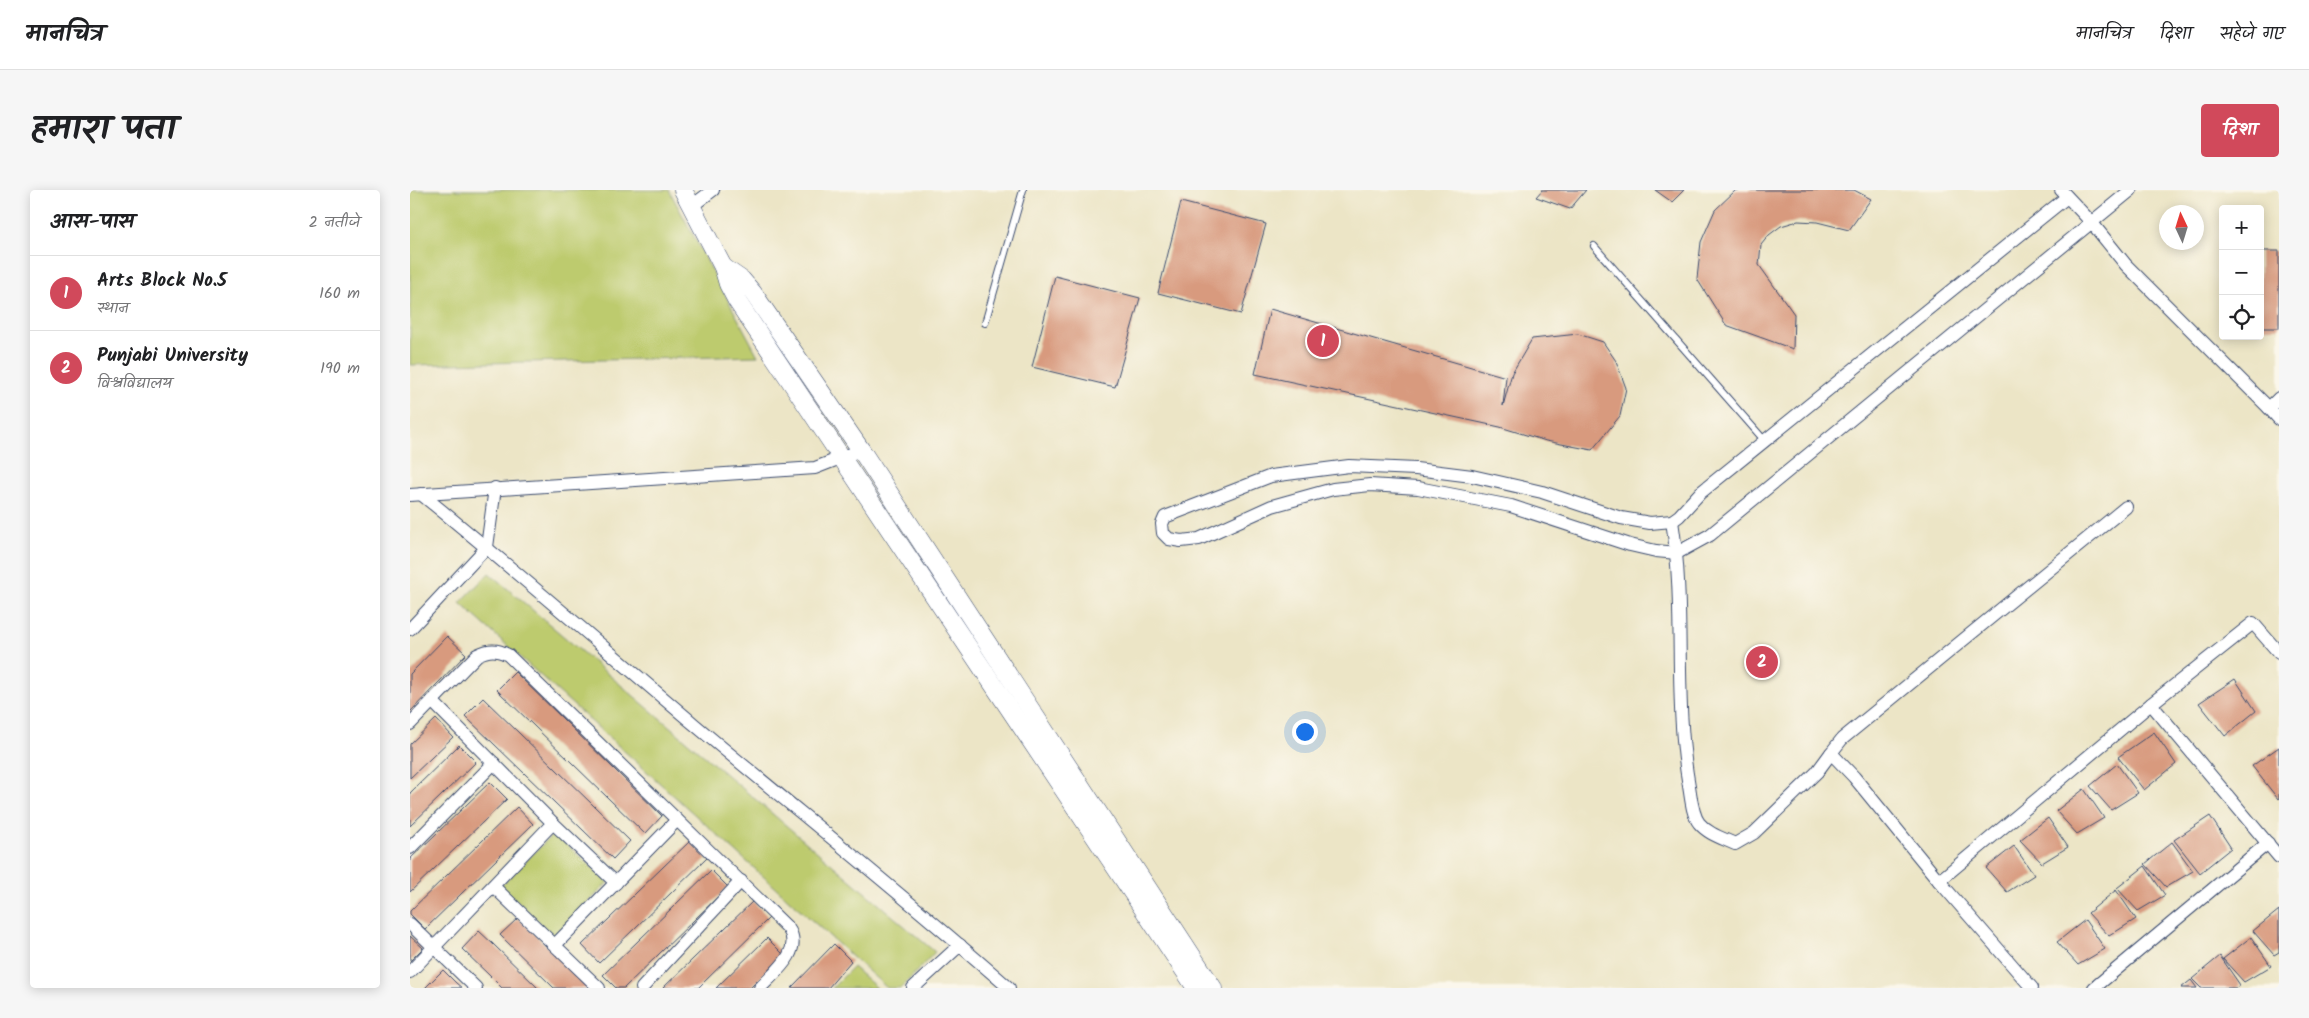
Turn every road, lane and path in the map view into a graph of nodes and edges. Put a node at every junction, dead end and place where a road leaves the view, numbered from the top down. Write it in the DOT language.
graph roads {
  1 [pos="683,190"];
  2 [pos="713,190"];
  3 [pos="1023,190"];
  4 [pos="2131,190"];
  5 [pos="2064,194"];
  6 [pos="692,206"];
  7 [pos="2092,223"];
  8 [pos="1594,246"];
  9 [pos="724,266"];
  10 [pos="985,323"];
  11 [pos="2279,398"];
  12 [pos="2269,408"];
  13 [pos="2279,419"];
  14 [pos="1765,441"];
  15 [pos="861,450"];
  16 [pos="843,458"];
  17 [pos="495,488"];
  18 [pos="415,494"];
  19 [pos="2126,507"];
  20 [pos="1672,521"];
  21 [pos="487,547"];
  22 [pos="1677,553"];
  23 [pos="410,629"];
  24 [pos="2279,653"];
  25 [pos="432,701"];
  26 [pos="2151,704"];
  27 [pos="410,724"];
  28 [pos="1831,753"];
  29 [pos="494,763"];
  30 [pos="677,820"];
  31 [pos="553,823"];
  32 [pos="2268,843"];
  33 [pos="410,848"];
  34 [pos="2279,857"];
  35 [pos="741,881"];
  36 [pos="1939,881"];
  37 [pos="616,883"];
  38 [pos="493,886"];
  39 [pos="410,924"];
  40 [pos="960,944"];
  41 [pos="555,945"];
  42 [pos="434,948"];
  43 [pos="410,972"];
  44 [pos="476,988"];
  45 [pos="599,988"];
  46 [pos="642,988"];
  47 [pos="760,988"];
  48 [pos="914,988"];
  49 [pos="1009,988"];
  50 [pos="1196,988"];
  51 [pos="1213,988"];
  52 [pos="2032,988"];
  53 [pos="2094,988"];
  1 -- 6 [label="street"];
  2 -- 6 [label="street"];
  3 -- 10 [label="lane"];
  4 -- 7 [label="street"];
  5 -- 7 [label="street"];
  5 -- 14 [label="street"];
  6 -- 9 [label="street"];
  7 -- 12 [label="street"];
  7 -- 22 [label="street"];
  8 -- 14 [label="lane"];
  9 -- 15 [label="street"];
  9 -- 16 [label="street"];
  11 -- 12 [label="street"];
  12 -- 13 [label="street"];
  14 -- 20 [label="street"];
  15 -- 16 [label="street"];
  15 -- 51 [label="street"];
  16 -- 17 [label="street"];
  16 -- 50 [label="street"];
  17 -- 18 [label="street"];
  17 -- 21 [label="street"];
  18 -- 21 [label="street"];
  19 -- 28 [label="street"];
  20 -- 22 [label="street"];
  20 -- 22 [label="street"];
  21 -- 23 [label="street"];
  21 -- 40 [label="street"];
  22 -- 28 [label="street"];
  24 -- 26 [label="street"];
  25 -- 27 [label="street"];
  25 -- 29 [label="street"];
  25 -- 30 [label="street"];
  26 -- 32 [label="street"];
  26 -- 36 [label="street"];
  28 -- 36 [label="street"];
  29 -- 31 [label="street"];
  29 -- 33 [label="street"];
  30 -- 35 [label="street"];
  30 -- 37 [label="street"];
  31 -- 37 [label="street"];
  31 -- 38 [label="street"];
  32 -- 34 [label="street"];
  32 -- 53 [label="street"];
  35 -- 46 [label="street"];
  35 -- 47 [label="street"];
  36 -- 52 [label="street"];
  37 -- 41 [label="street"];
  38 -- 41 [label="street"];
  38 -- 42 [label="street"];
  39 -- 42 [label="street"];
  40 -- 48 [label="street"];
  40 -- 49 [label="street"];
  41 -- 45 [label="street"];
  42 -- 43 [label="street"];
  42 -- 44 [label="street"];
}
